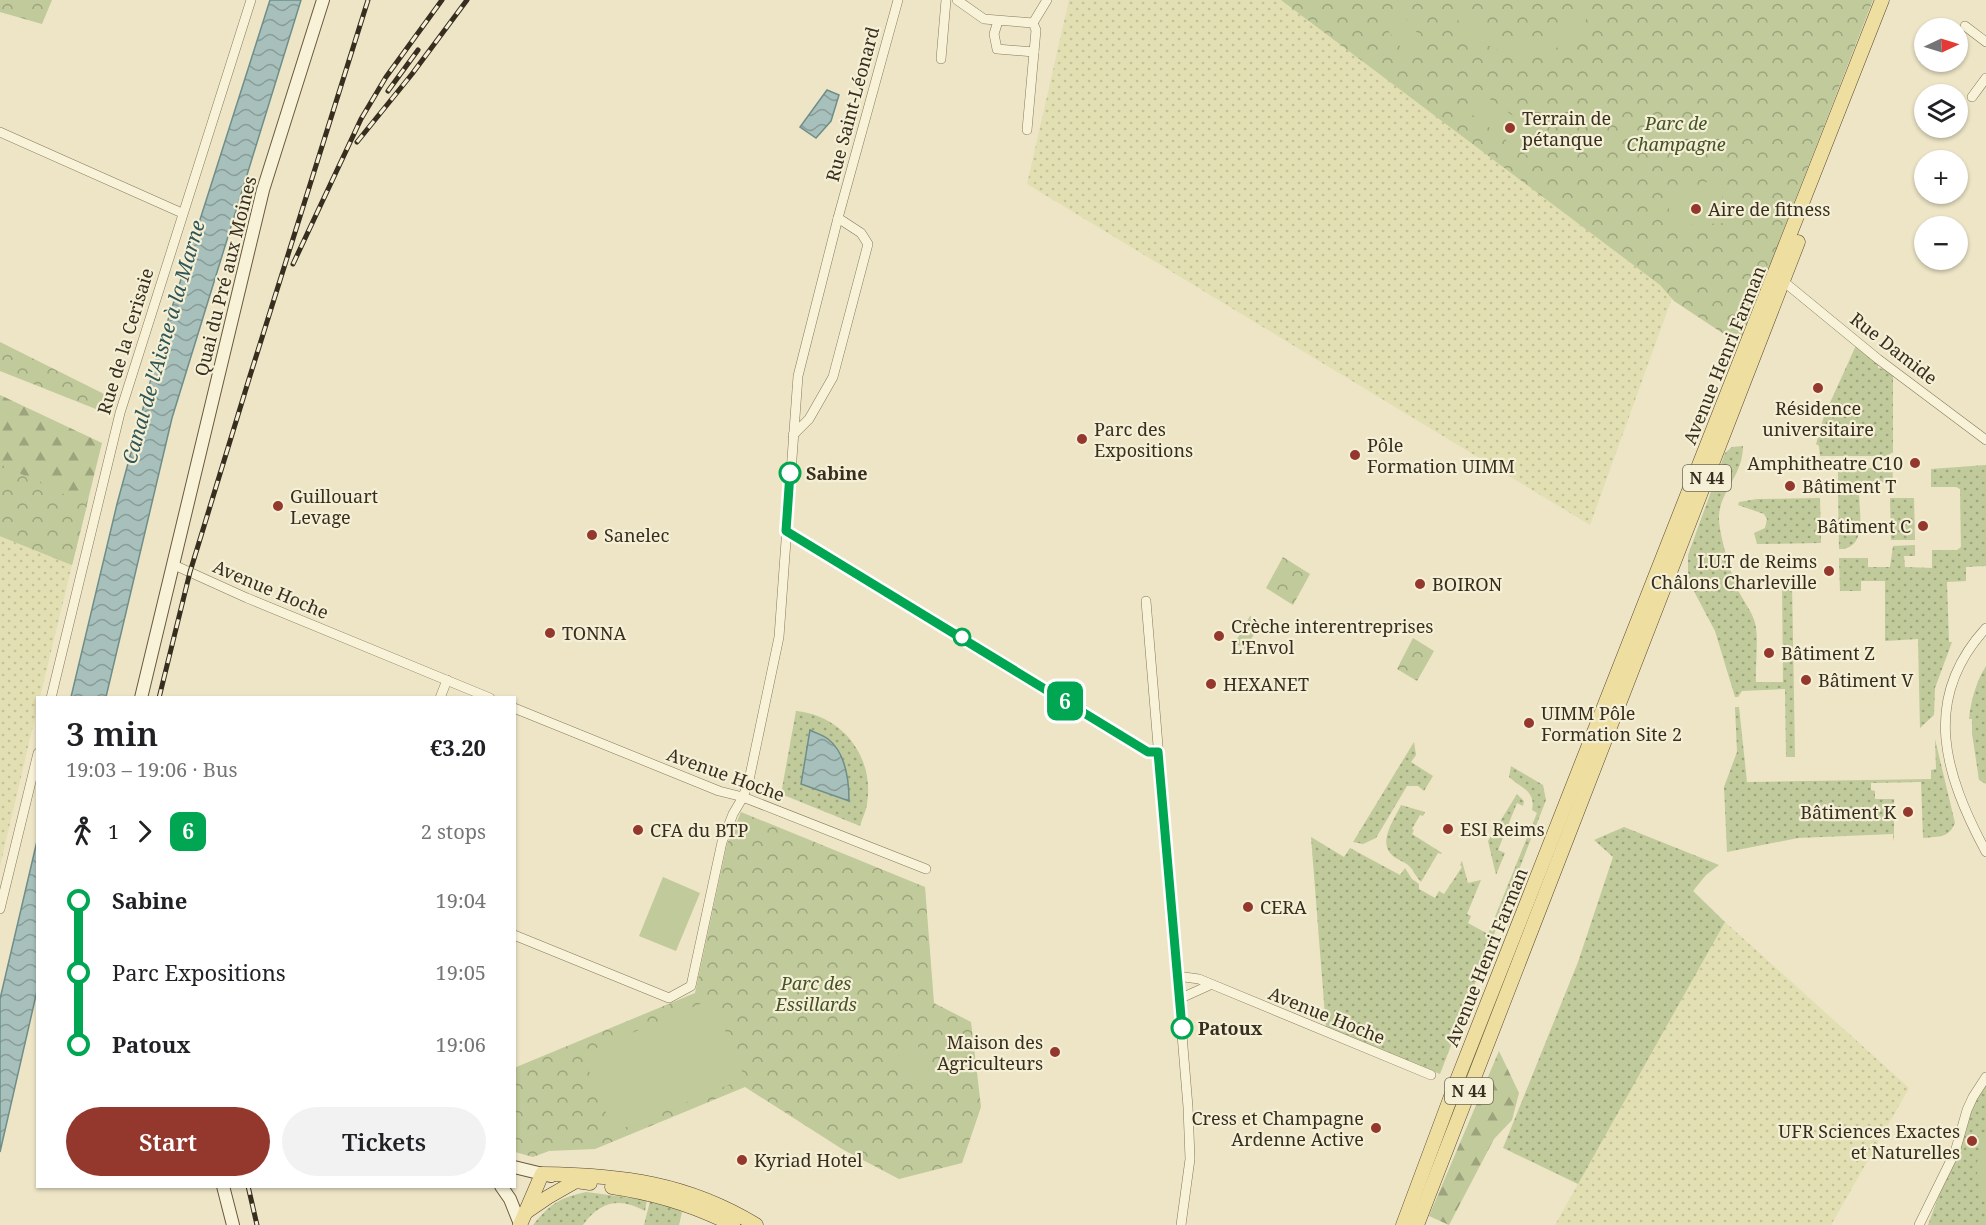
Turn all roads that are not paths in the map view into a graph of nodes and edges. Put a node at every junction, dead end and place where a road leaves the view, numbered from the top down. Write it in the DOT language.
graph roads {
  1 [pos="251,0"];
  2 [pos="324,0"];
  3 [pos="898,0"];
  4 [pos="946,0"];
  5 [pos="957,0"];
  6 [pos="1047,0"];
  7 [pos="1882,0"];
  8 [pos="1892,0"];
  9 [pos="998,21"];
  10 [pos="1033,23"];
  11 [pos="1968,28"];
  12 [pos="1986,42"];
  13 [pos="1034,52"];
  14 [pos="941,59"];
  15 [pos="1986,78"];
  16 [pos="1972,97"];
  17 [pos="1027,130"];
  18 [pos="0,132"];
  19 [pos="182,213"];
  20 [pos="838,218"];
  21 [pos="1783,281"];
  22 [pos="793,435"];
  23 [pos="1986,440"];
  24 [pos="786,531"];
  25 [pos="174,565"];
  26 [pos="1146,601"];
  27 [pos="1986,628"];
  28 [pos="447,680"];
  29 [pos="51,696"];
  30 [pos="141,696"];
  31 [pos="441,696"];
  32 [pos="485,696"];
  33 [pos="516,709"];
  34 [pos="1158,752"];
  35 [pos="36,761"];
  36 [pos="743,797"];
  37 [pos="1986,852"];
  38 [pos="926,869"];
  39 [pos="0,909"];
  40 [pos="516,936"];
  41 [pos="1177,976"];
  42 [pos="1210,985"];
  43 [pos="1179,999"];
  44 [pos="1431,1075"];
  45 [pos="1986,1077"];
  46 [pos="516,1168"];
  47 [pos="542,1174"];
  48 [pos="576,1181"];
  49 [pos="224,1188"];
  50 [pos="502,1188"];
  51 [pos="710,1220"];
  52 [pos="522,1221"];
  53 [pos="233,1225"];
  54 [pos="733,1225"];
  55 [pos="756,1225"];
  56 [pos="1181,1225"];
  57 [pos="1403,1225"];
  58 [pos="1417,1225"];
  59 [pos="1919,1225"];
  1 -- 19 [label="street, Rue de la Cerisaie"];
  2 -- 25 [label="street, Quai du Pré aux Moines"];
  3 -- 20 [label="street, Rue Saint-Léonard"];
  4 -- 14 [label="street"];
  5 -- 9 [label="street"];
  6 -- 10 [label="street"];
  7 -- 57 [label="main road, Avenue Henri Farman / N 44"];
  8 -- 21 [label="main road, Avenue Henri Farman / N 44"];
  9 -- 10 [label="street"];
  9 -- 13 [label="street"];
  10 -- 13 [label="street"];
  11 -- 12 [label="street"];
  13 -- 17 [label="street"];
  15 -- 16 [label="street"];
  18 -- 19 [label="street"];
  19 -- 29 [label="street, Rue de la Cerisaie"];
  20 -- 22 [label="street, Rue Saint-Léonard"];
  20 -- 22 [label="street"];
  21 -- 23 [label="street, Rue Damide"];
  21 -- 58 [label="main road, Avenue Henri Farman / N 44"];
  22 -- 24 [label="street, Rue Saint-Léonard"];
  24 -- 34 [label="street"];
  24 -- 36 [label="street, Rue Saint-Léonard"];
  25 -- 28 [label="street, Avenue Hoche"];
  25 -- 30 [label="street, Quai du Pré aux Moines"];
  26 -- 34 [label="street"];
  27 -- 37 [label="street"];
  28 -- 31 [label="street"];
  28 -- 32 [label="street, Avenue Hoche"];
  33 -- 36 [label="street, Avenue Hoche"];
  34 -- 41 [label="street"];
  35 -- 39 [label="street"];
  36 -- 38 [label="street, Avenue Hoche"];
  36 -- 40 [label="street, Rue Saint-Léonard"];
  41 -- 42 [label="street, Avenue Hoche"];
  41 -- 43 [label="street"];
  42 -- 43 [label="street"];
  42 -- 44 [label="street, Avenue Hoche"];
  43 -- 56 [label="street"];
  45 -- 59 [label="street"];
  46 -- 47 [label="street"];
  47 -- 48 [label="street"];
  47 -- 52 [label="main road"];
  47 -- 55 [label="main road"];
  48 -- 51 [label="main road"];
  48 -- 52 [label="main road"];
  49 -- 53 [label="street"];
  50 -- 52 [label="street"];
  51 -- 54 [label="main road"];
}
